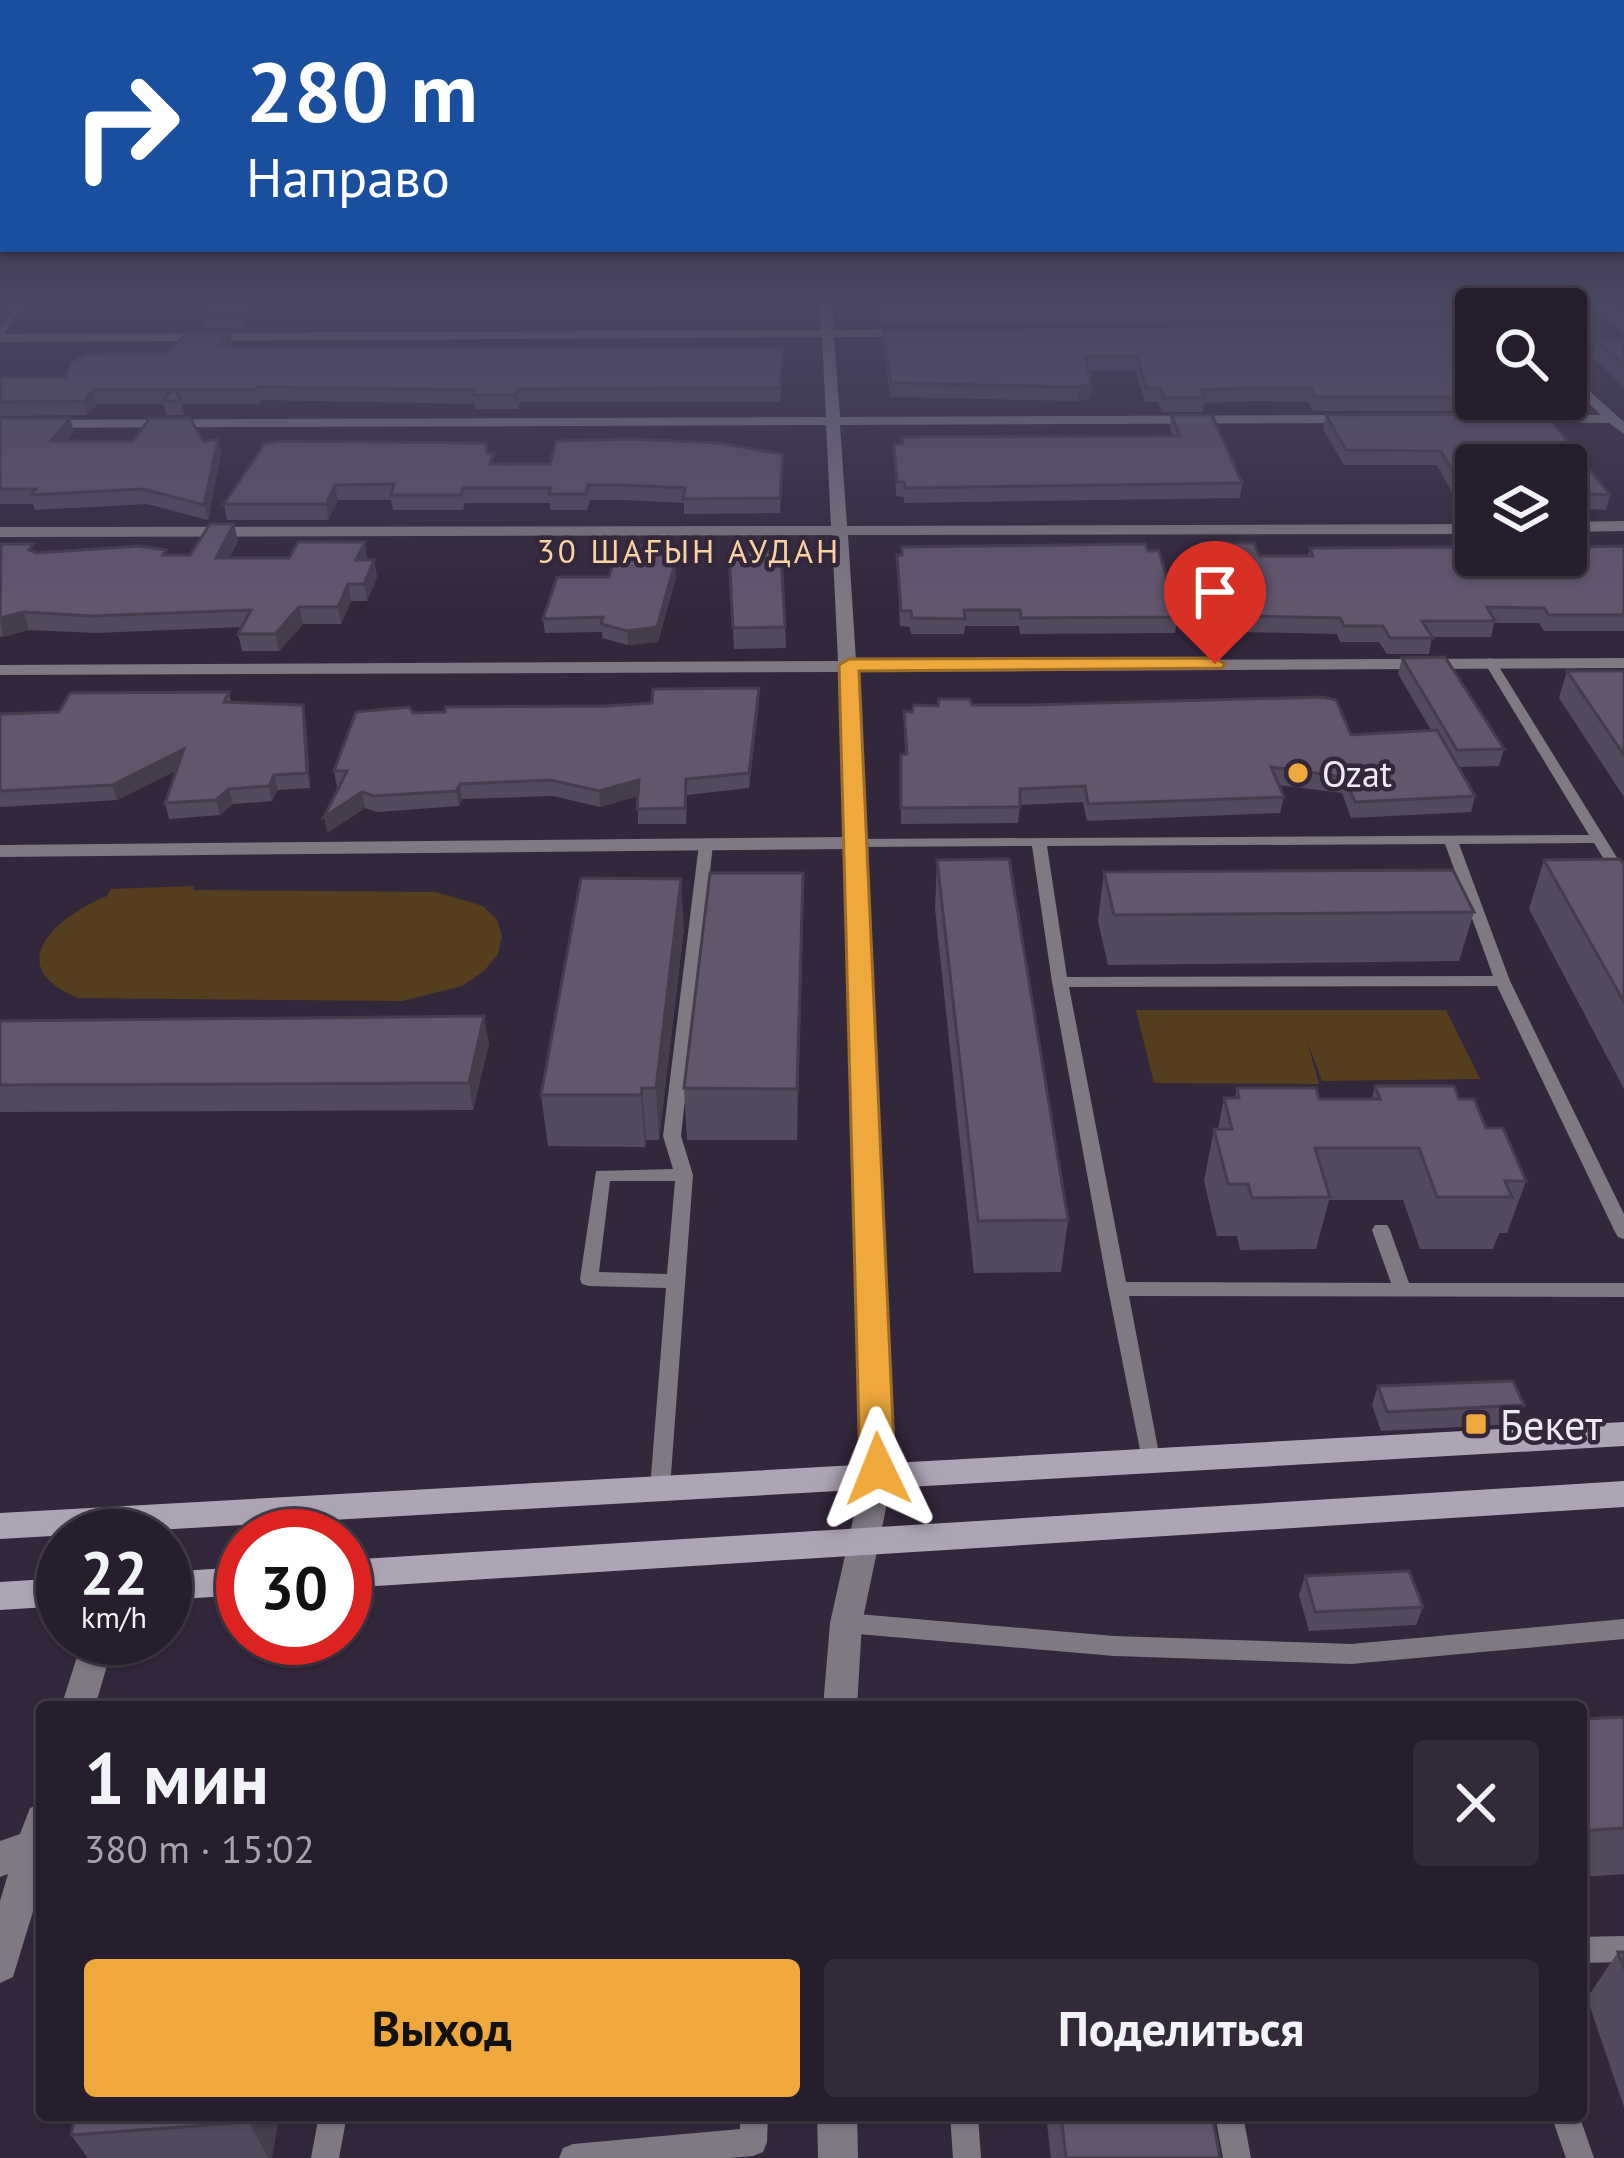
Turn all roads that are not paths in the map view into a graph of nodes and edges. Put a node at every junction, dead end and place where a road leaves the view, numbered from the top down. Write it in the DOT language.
graph roads {
  1 [pos="833,403"];
  2 [pos="1596,403"];
  3 [pos="1375,419"];
  4 [pos="835,420"];
  5 [pos="1517,420"];
  6 [pos="0,424"];
  7 [pos="1618,424"];
  8 [pos="1624,526"];
  9 [pos="1587,527"];
  10 [pos="1455,529"];
  11 [pos="840,530"];
  12 [pos="0,532"];
  13 [pos="1490,662"];
  14 [pos="1624,663"];
  15 [pos="849,665"];
  16 [pos="0,670"];
  17 [pos="1599,838"];
  18 [pos="1451,842"];
  19 [pos="858,843"];
  20 [pos="1040,843"];
  21 [pos="706,844"];
  22 [pos="0,851"];
  23 [pos="1624,881"];
  24 [pos="1502,980"];
  25 [pos="1060,982"];
  26 [pos="684,1175"];
  27 [pos="1381,1230"];
  28 [pos="1624,1232"];
  29 [pos="675,1281"];
  30 [pos="1117,1288"];
  31 [pos="1402,1288"];
  32 [pos="1624,1290"];
  33 [pos="1624,1434"];
  34 [pos="1150,1460"];
  35 [pos="878,1475"];
  36 [pos="660,1488"];
  37 [pos="1624,1494"];
  38 [pos="0,1526"];
  39 [pos="864,1542"];
  40 [pos="372,1572"];
  41 [pos="36,1594"];
  42 [pos="0,1596"];
  43 [pos="846,1623"];
  44 [pos="1624,1629"];
  45 [pos="91,1665"];
  46 [pos="80,1701"];
  47 [pos="840,1701"];
  48 [pos="25,1842"];
  49 [pos="1624,1949"];
  50 [pos="1587,1950"];
  51 [pos="0,1964"];
  52 [pos="332,2121"];
  53 [pos="754,2121"];
  54 [pos="837,2121"];
  55 [pos="964,2121"];
  56 [pos="1230,2121"];
  57 [pos="1567,2121"];
  58 [pos="325,2158"];
  59 [pos="573,2158"];
  60 [pos="838,2158"];
  61 [pos="967,2158"];
  62 [pos="1237,2158"];
  63 [pos="1580,2158"];
  1 -- 4 [label="street"];
  2 -- 7 [label="street"];
  3 -- 4 [label="street"];
  4 -- 6 [label="street"];
  4 -- 11 [label="street"];
  5 -- 7 [label="street"];
  8 -- 9 [label="street"];
  10 -- 11 [label="street"];
  11 -- 12 [label="street"];
  11 -- 15 [label="street"];
  13 -- 14 [label="street"];
  13 -- 15 [label="street"];
  13 -- 17 [label="lane"];
  15 -- 16 [label="street"];
  15 -- 19 [label="street"];
  17 -- 18 [label="lane"];
  17 -- 23 [label="lane"];
  18 -- 20 [label="lane"];
  18 -- 24 [label="lane"];
  19 -- 20 [label="lane"];
  19 -- 21 [label="street"];
  19 -- 35 [label="street"];
  20 -- 25 [label="lane"];
  21 -- 22 [label="street"];
  21 -- 26 [label="lane"];
  24 -- 25 [label="lane"];
  24 -- 28 [label="lane"];
  25 -- 30 [label="lane"];
  26 -- 29 [label="lane"];
  26 -- 29 [label="lane"];
  27 -- 31 [label="lane"];
  29 -- 36 [label="lane"];
  30 -- 31 [label="lane"];
  30 -- 34 [label="lane"];
  31 -- 32 [label="lane"];
  33 -- 34 [label="main road"];
  34 -- 35 [label="main road"];
  35 -- 36 [label="main road"];
  35 -- 39 [label="street"];
  36 -- 38 [label="main road"];
  37 -- 39 [label="main road"];
  39 -- 40 [label="main road"];
  39 -- 43 [label="street"];
  41 -- 42 [label="main road"];
  43 -- 44 [label="lane"];
  43 -- 47 [label="street"];
  45 -- 46 [label="street"];
  48 -- 51 [label="street"];
  49 -- 50 [label="lane"];
  52 -- 58 [label="lane"];
  53 -- 59 [label="lane"];
  54 -- 60 [label="street"];
  55 -- 61 [label="lane"];
  56 -- 62 [label="lane"];
  57 -- 63 [label="lane"];
}
